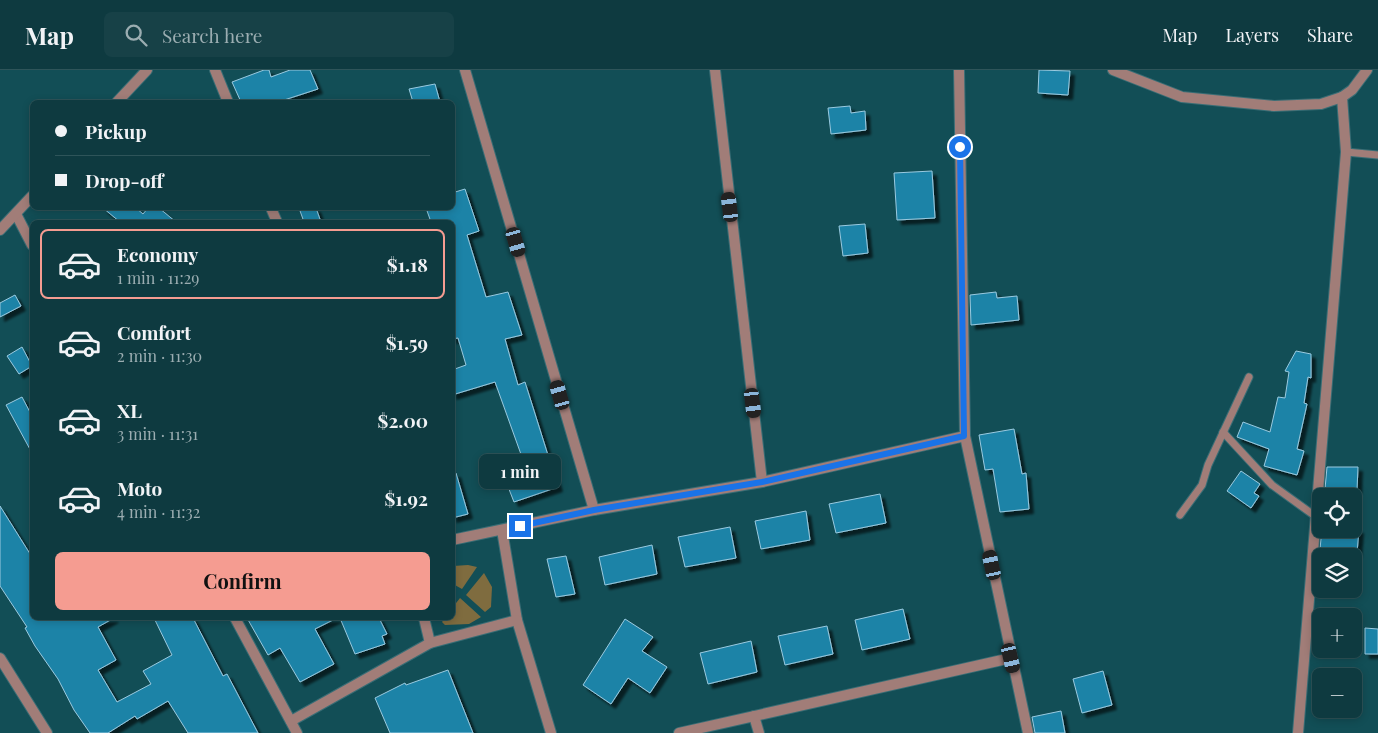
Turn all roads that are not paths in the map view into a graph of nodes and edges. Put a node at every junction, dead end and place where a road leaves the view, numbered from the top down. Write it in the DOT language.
graph roads {
  1 [pos="147,70"];
  2 [pos="215,70"];
  3 [pos="465,70"];
  4 [pos="714,70"];
  5 [pos="959,70"];
  6 [pos="1113,70"];
  7 [pos="1367,70"];
  8 [pos="1342,97"];
  9 [pos="119,100"];
  10 [pos="227,100"];
  11 [pos="1346,152"];
  12 [pos="1378,155"];
  13 [pos="30,198"];
  14 [pos="16,214"];
  15 [pos="0,230"];
  16 [pos="30,241"];
  17 [pos="1249,377"];
  18 [pos="1223,432"];
  19 [pos="964,436"];
  20 [pos="762,482"];
  21 [pos="1317,488"];
  22 [pos="594,510"];
  23 [pos="1312,514"];
  24 [pos="1180,515"];
  25 [pos="502,530"];
  26 [pos="1313,538"];
  27 [pos="455,539"];
  28 [pos="236,620"];
  29 [pos="424,620"];
  30 [pos="517,620"];
  31 [pos="430,643"];
  32 [pos="0,658"];
  33 [pos="1011,658"];
  34 [pos="754,716"];
  35 [pos="291,721"];
  36 [pos="47,733"];
  37 [pos="297,733"];
  38 [pos="551,733"];
  39 [pos="679,733"];
  40 [pos="759,733"];
  41 [pos="1028,733"];
  42 [pos="1298,733"];
  1 -- 9 [label="street"];
  2 -- 10 [label="street"];
  3 -- 22 [label="street"];
  4 -- 20 [label="street"];
  5 -- 19 [label="street"];
  6 -- 8 [label="street"];
  7 -- 8 [label="street"];
  8 -- 11 [label="street"];
  11 -- 12 [label="lane"];
  11 -- 21 [label="street"];
  13 -- 14 [label="street"];
  14 -- 15 [label="street"];
  14 -- 16 [label="street"];
  17 -- 18 [label="lane"];
  18 -- 23 [label="lane"];
  18 -- 24 [label="lane"];
  19 -- 20 [label="street"];
  19 -- 33 [label="street"];
  20 -- 22 [label="street"];
  22 -- 25 [label="street"];
  25 -- 27 [label="street"];
  25 -- 30 [label="street"];
  26 -- 42 [label="street"];
  28 -- 35 [label="street"];
  29 -- 31 [label="street"];
  30 -- 31 [label="street"];
  30 -- 38 [label="street"];
  31 -- 35 [label="street"];
  32 -- 36 [label="street"];
  33 -- 34 [label="street"];
  33 -- 41 [label="street"];
  34 -- 39 [label="street"];
  34 -- 40 [label="street"];
  35 -- 37 [label="street"];
}
